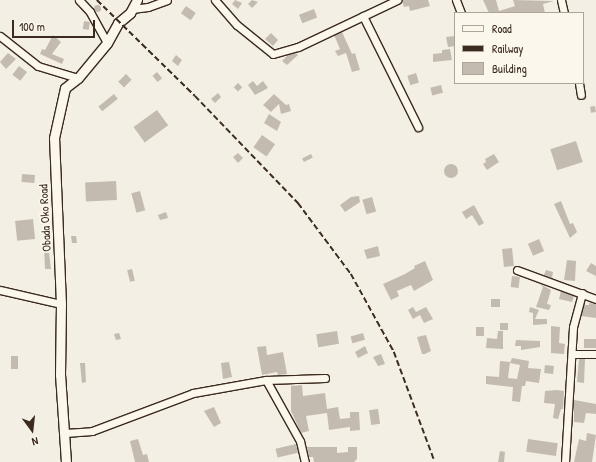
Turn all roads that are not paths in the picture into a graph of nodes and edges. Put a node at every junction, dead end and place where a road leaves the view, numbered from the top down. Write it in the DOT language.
graph roads {
  1 [pos="79,0"];
  2 [pos="137,0"];
  3 [pos="167,0"];
  4 [pos="215,0"];
  5 [pos="397,0"];
  6 [pos="456,0"];
  7 [pos="561,0"];
  8 [pos="132,10"];
  9 [pos="461,12"];
  10 [pos="564,12"];
  11 [pos="363,16"];
  12 [pos="0,36"];
  13 [pos="107,43"];
  14 [pos="78,78"];
  15 [pos="579,84"];
  16 [pos="581,95"];
  17 [pos="418,127"];
  18 [pos="517,270"];
  19 [pos="0,290"];
  20 [pos="582,293"];
  21 [pos="596,299"];
  22 [pos="61,304"];
  23 [pos="572,354"];
  24 [pos="596,354"];
  25 [pos="325,378"];
  26 [pos="266,380"];
  27 [pos="65,433"];
  28 [pos="66,462"];
  29 [pos="305,462"];
  30 [pos="565,462"];
  1 -- 13 [label="street"];
  2 -- 8 [label="main road, Obada Oko Road"];
  3 -- 8 [label="street"];
  4 -- 11 [label="street"];
  5 -- 11 [label="street"];
  6 -- 9 [label="street"];
  7 -- 10 [label="street"];
  8 -- 13 [label="main road, Obada Oko Road"];
  11 -- 17 [label="street"];
  12 -- 14 [label="street"];
  13 -- 14 [label="main road, Obada Oko Road"];
  14 -- 22 [label="main road, Obada Oko Road"];
  15 -- 16 [label="street"];
  18 -- 20 [label="street"];
  19 -- 22 [label="street"];
  20 -- 21 [label="street"];
  20 -- 23 [label="street"];
  22 -- 27 [label="main road, Obada Oko Road"];
  23 -- 24 [label="street"];
  23 -- 30 [label="street"];
  25 -- 26 [label="street"];
  26 -- 27 [label="street"];
  26 -- 29 [label="street"];
  27 -- 28 [label="main road, Obada Oko Road"];
}
